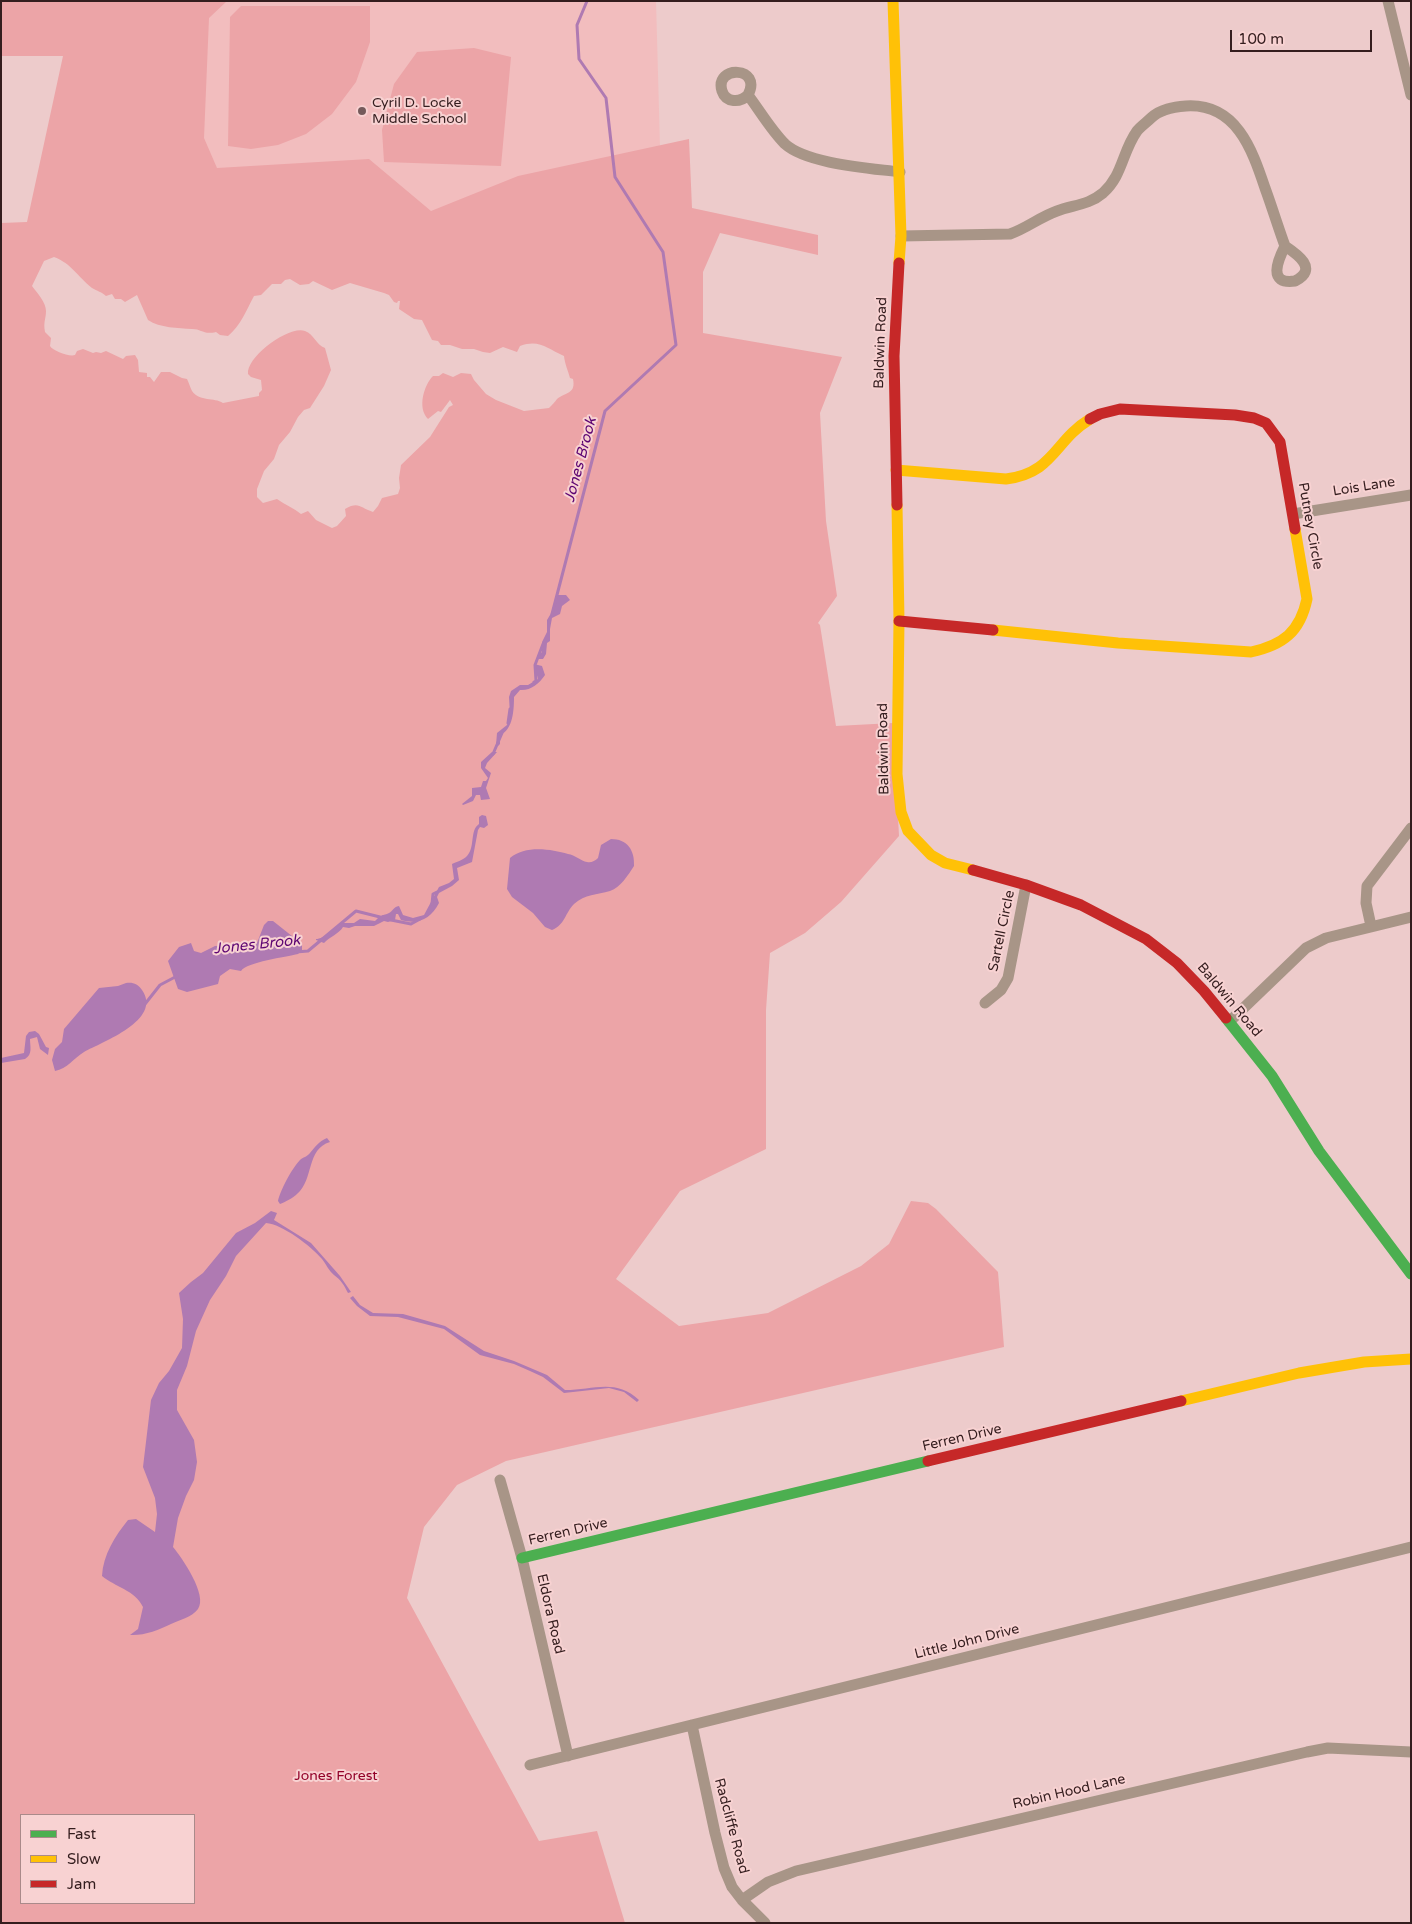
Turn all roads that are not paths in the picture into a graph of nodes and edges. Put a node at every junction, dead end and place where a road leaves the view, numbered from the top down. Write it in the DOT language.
graph roads {
  1 [pos="893,1"];
  2 [pos="1388,1"];
  3 [pos="748,95"];
  4 [pos="1411,95"];
  5 [pos="900,172"];
  6 [pos="901,236"];
  7 [pos="1284,246"];
  8 [pos="896,470"];
  9 [pos="1411,494"];
  10 [pos="1293,514"];
  11 [pos="899,621"];
  12 [pos="1411,828"];
  13 [pos="1026,886"];
  14 [pos="1411,917"];
  15 [pos="1371,926"];
  16 [pos="985,1003"];
  17 [pos="1229,1022"];
  18 [pos="1411,1274"];
  19 [pos="1411,1360"];
  20 [pos="500,1480"];
  21 [pos="1411,1547"];
  22 [pos="522,1558"];
  23 [pos="692,1726"];
  24 [pos="1411,1752"];
  25 [pos="568,1756"];
  26 [pos="530,1765"];
  27 [pos="742,1900"];
  28 [pos="765,1923"];
  1 -- 5 [label="street, Baldwin Road"];
  2 -- 4 [label="street"];
  3 -- 5 [label="street"];
  5 -- 6 [label="street, Baldwin Road"];
  6 -- 7 [label="street"];
  6 -- 8 [label="street, Baldwin Road"];
  8 -- 10 [label="street, Putney Circle"];
  8 -- 11 [label="street, Baldwin Road"];
  9 -- 10 [label="street, Lois Lane"];
  10 -- 11 [label="street, Putney Circle"];
  11 -- 13 [label="street, Baldwin Road"];
  12 -- 15 [label="street"];
  13 -- 16 [label="street, Sartell Circle"];
  13 -- 17 [label="street, Baldwin Road"];
  14 -- 15 [label="street"];
  15 -- 17 [label="street"];
  17 -- 18 [label="street, Baldwin Road"];
  19 -- 22 [label="street, Ferren Drive"];
  20 -- 22 [label="street, Eldora Road"];
  21 -- 23 [label="street, Little John Drive"];
  22 -- 25 [label="street, Eldora Road"];
  23 -- 25 [label="street, Little John Drive"];
  23 -- 27 [label="street, Radcliffe Road"];
  24 -- 27 [label="street, Robin Hood Lane"];
  25 -- 26 [label="street, Little John Drive"];
  27 -- 28 [label="street, Radcliffe Road"];
}
